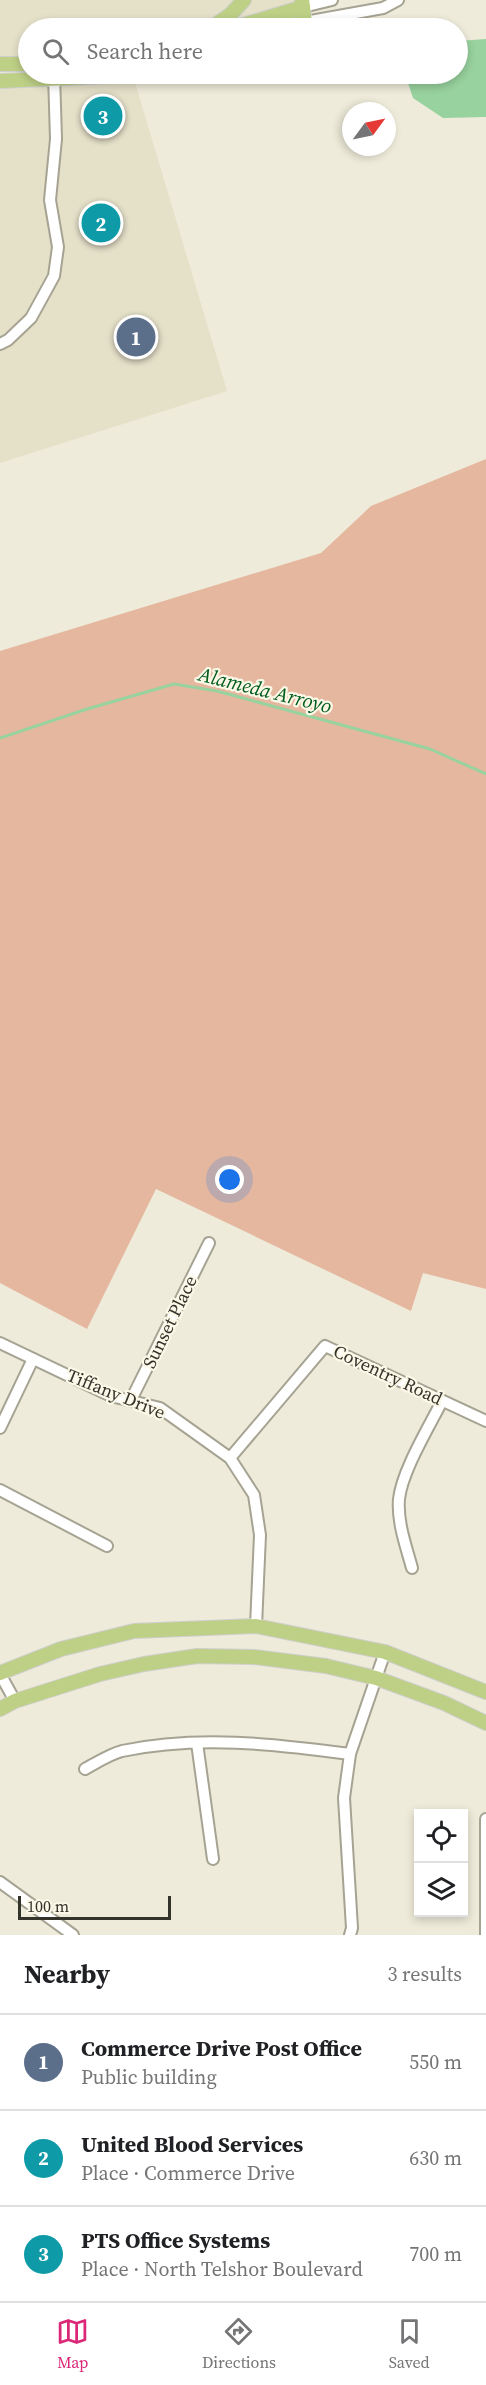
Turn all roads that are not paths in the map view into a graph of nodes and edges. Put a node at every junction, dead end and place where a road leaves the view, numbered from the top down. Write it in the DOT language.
graph roads {
  1 [pos="244,0"];
  2 [pos="332,0"];
  3 [pos="398,0"];
  4 [pos="295,4"];
  5 [pos="225,18"];
  6 [pos="259,18"];
  7 [pos="327,18"];
  8 [pos="0,64"];
  9 [pos="18,64"];
  10 [pos="18,79"];
  11 [pos="0,81"];
  12 [pos="54,84"];
  13 [pos="0,344"];
  14 [pos="209,1244"];
  15 [pos="0,1343"];
  16 [pos="33,1359"];
  17 [pos="131,1400"];
  18 [pos="442,1401"];
  19 [pos="486,1421"];
  20 [pos="0,1428"];
  21 [pos="230,1458"];
  22 [pos="0,1490"];
  23 [pos="107,1546"];
  24 [pos="412,1568"];
  25 [pos="256,1626"];
  26 [pos="385,1652"];
  27 [pos="0,1673"];
  28 [pos="376,1678"];
  29 [pos="486,1692"];
  30 [pos="15,1701"];
  31 [pos="0,1709"];
  32 [pos="486,1723"];
  33 [pos="197,1743"];
  34 [pos="350,1754"];
  35 [pos="85,1769"];
  36 [pos="486,1819"];
  37 [pos="213,1859"];
  38 [pos="0,1882"];
  39 [pos="73,1935"];
  40 [pos="350,1935"];
  41 [pos="486,1935"];
  1 -- 5 [label="main road"];
  2 -- 4 [label="street"];
  3 -- 7 [label="street"];
  4 -- 6 [label="main road"];
  8 -- 9 [label="main road"];
  10 -- 11 [label="main road"];
  12 -- 13 [label="street"];
  14 -- 17 [label="street, Sunset Place"];
  15 -- 16 [label="street, Tiffany Drive"];
  16 -- 17 [label="street, Tiffany Drive"];
  16 -- 20 [label="street"];
  17 -- 21 [label="street, Tiffany Drive"];
  18 -- 19 [label="street, Coventry Road"];
  18 -- 21 [label="street, Coventry Road"];
  18 -- 24 [label="street"];
  21 -- 25 [label="street, Tiffany Drive"];
  22 -- 23 [label="street"];
  25 -- 26 [label="main road"];
  25 -- 27 [label="main road"];
  26 -- 28 [label="street"];
  26 -- 29 [label="main road"];
  27 -- 30 [label="street"];
  28 -- 30 [label="main road"];
  28 -- 32 [label="main road"];
  28 -- 34 [label="street"];
  30 -- 31 [label="main road"];
  33 -- 34 [label="street"];
  33 -- 35 [label="street"];
  33 -- 37 [label="street"];
  34 -- 40 [label="street"];
  36 -- 41 [label="street"];
  38 -- 39 [label="street"];
}
